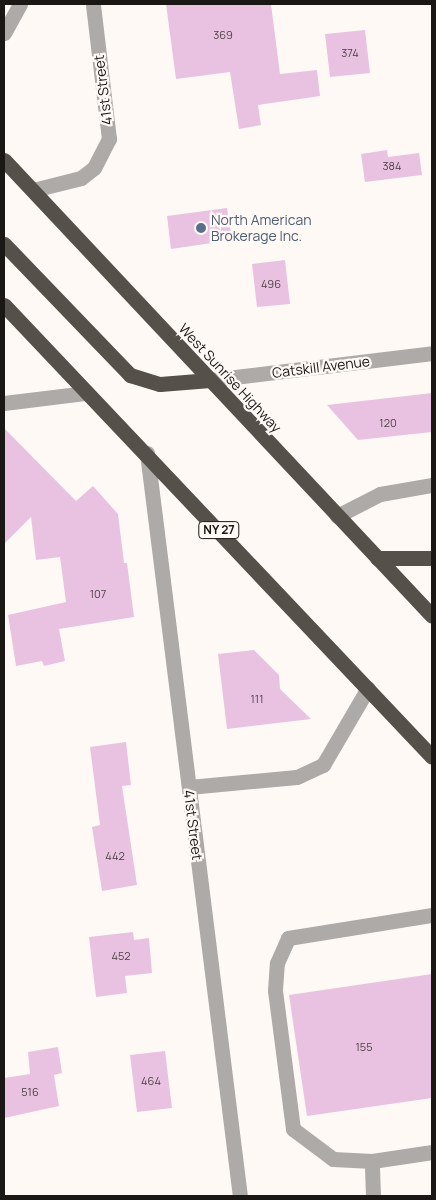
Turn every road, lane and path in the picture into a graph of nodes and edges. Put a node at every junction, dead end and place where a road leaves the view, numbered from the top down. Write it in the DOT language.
graph roads {
  1 [pos="20,4"];
  2 [pos="94,4"];
  3 [pos="4,33"];
  4 [pos="4,160"];
  5 [pos="33,190"];
  6 [pos="4,244"];
  7 [pos="4,305"];
  8 [pos="432,353"];
  9 [pos="210,380"];
  10 [pos="86,393"];
  11 [pos="4,403"];
  12 [pos="147,453"];
  13 [pos="432,485"];
  14 [pos="337,516"];
  15 [pos="377,558"];
  16 [pos="432,558"];
  17 [pos="432,616"];
  18 [pos="368,688"];
  19 [pos="432,757"];
  20 [pos="189,787"];
  21 [pos="432,915"];
  22 [pos="432,1152"];
  23 [pos="372,1161"];
  24 [pos="240,1196"];
  25 [pos="373,1196"];
  1 -- 3 [label="street"];
  2 -- 5 [label="street, 41st Street"];
  4 -- 5 [label="highway, West Sunrise Highway"];
  5 -- 9 [label="highway, West Sunrise Highway"];
  6 -- 9 [label="highway"];
  7 -- 10 [label="highway, NY 27"];
  8 -- 9 [label="street, Catskill Avenue"];
  9 -- 14 [label="highway, West Sunrise Highway"];
  10 -- 11 [label="street"];
  10 -- 12 [label="highway, NY 27"];
  12 -- 18 [label="highway, NY 27"];
  12 -- 20 [label="street, 41st Street"];
  13 -- 14 [label="street"];
  14 -- 15 [label="highway, West Sunrise Highway"];
  15 -- 16 [label="highway"];
  15 -- 17 [label="highway, West Sunrise Highway"];
  18 -- 19 [label="highway, NY 27"];
  18 -- 20 [label="street"];
  20 -- 24 [label="street, 41st Street"];
  21 -- 23 [label="street"];
  22 -- 23 [label="street"];
  23 -- 25 [label="street"];
}
